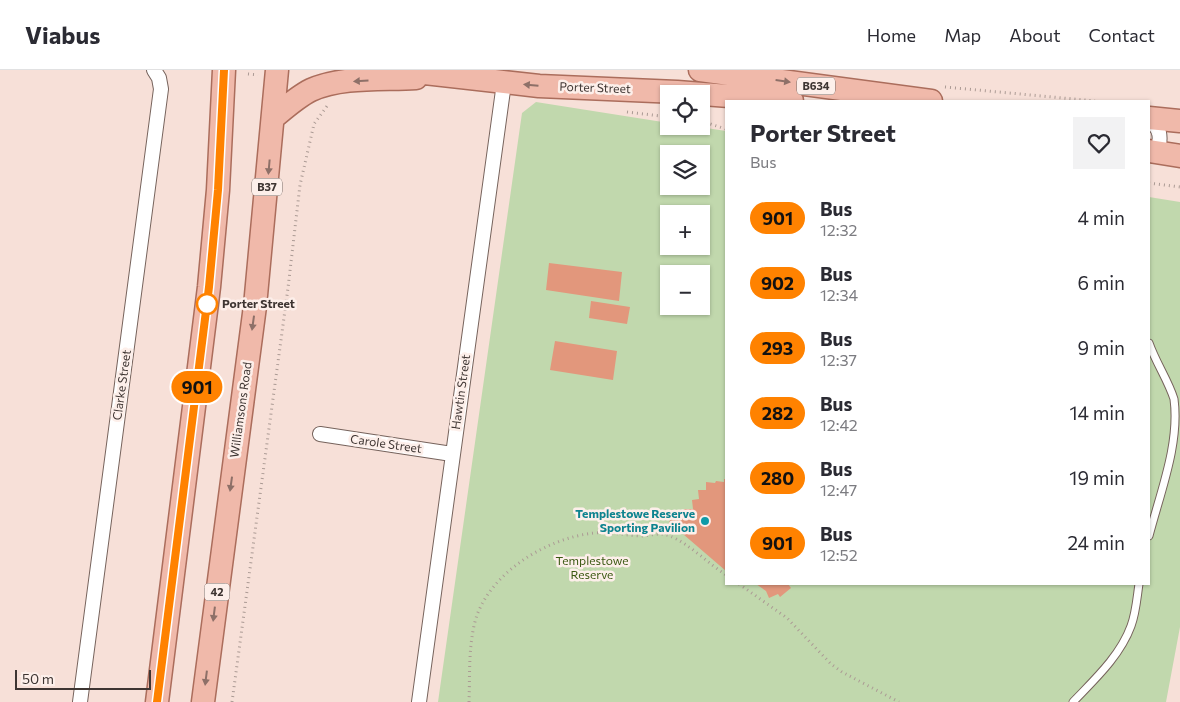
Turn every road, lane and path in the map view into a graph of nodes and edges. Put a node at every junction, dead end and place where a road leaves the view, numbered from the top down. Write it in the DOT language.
graph roads {
  1 [pos="154,70"];
  2 [pos="224,70"];
  3 [pos="398,70"];
  4 [pos="700,70"];
  5 [pos="267,73"];
  6 [pos="248,74"];
  7 [pos="445,76"];
  8 [pos="504,83"];
  9 [pos="935,94"];
  10 [pos="779,100"];
  11 [pos="1072,100"];
  12 [pos="327,105"];
  13 [pos="273,118"];
  14 [pos="1150,120"];
  15 [pos="1150,121"];
  16 [pos="1180,121"];
  17 [pos="710,124"];
  18 [pos="725,129"];
  19 [pos="1153,152"];
  20 [pos="1180,156"];
  21 [pos="1150,183"];
  22 [pos="1180,187"];
  23 [pos="261,257"];
  24 [pos="1150,345"];
  25 [pos="320,434"];
  26 [pos="452,454"];
  27 [pos="1150,533"];
  28 [pos="725,574"];
  29 [pos="740,585"];
  30 [pos="1139,585"];
  31 [pos="80,702"];
  32 [pos="157,702"];
  33 [pos="203,702"];
  34 [pos="232,702"];
  35 [pos="420,702"];
  36 [pos="469,702"];
  37 [pos="899,702"];
  38 [pos="1073,702"];
  1 -- 31 [label="street, Clarke Street"];
  2 -- 32 [label="main road"];
  3 -- 7 [label="main road, Porter Street"];
  4 -- 9 [label="main road, B634, one-way"];
  5 -- 6 [label="path"];
  5 -- 13 [label="main road, B37"];
  7 -- 8 [label="main road, Porter Street / B634"];
  7 -- 13 [label="main road, one-way"];
  10 -- 8 [label="main road, Porter Street / B634, one-way"];
  8 -- 26 [label="street, Hawtin Street"];
  9 -- 11 [label="path"];
  12 -- 34 [label="path"];
  13 -- 23 [label="main road, Williamsons Road / B37, one-way"];
  14 -- 16 [label="main road"];
  15 -- 19 [label="street"];
  17 -- 18 [label="path"];
  19 -- 20 [label="main road"];
  21 -- 22 [label="path"];
  23 -- 33 [label="main road, Williamsons Road / 42, one-way"];
  24 -- 27 [label="lane"];
  25 -- 26 [label="street, Carole Street"];
  26 -- 35 [label="street, Hawtin Street"];
  28 -- 36 [label="path"];
  29 -- 37 [label="path"];
  30 -- 38 [label="lane"];
}
